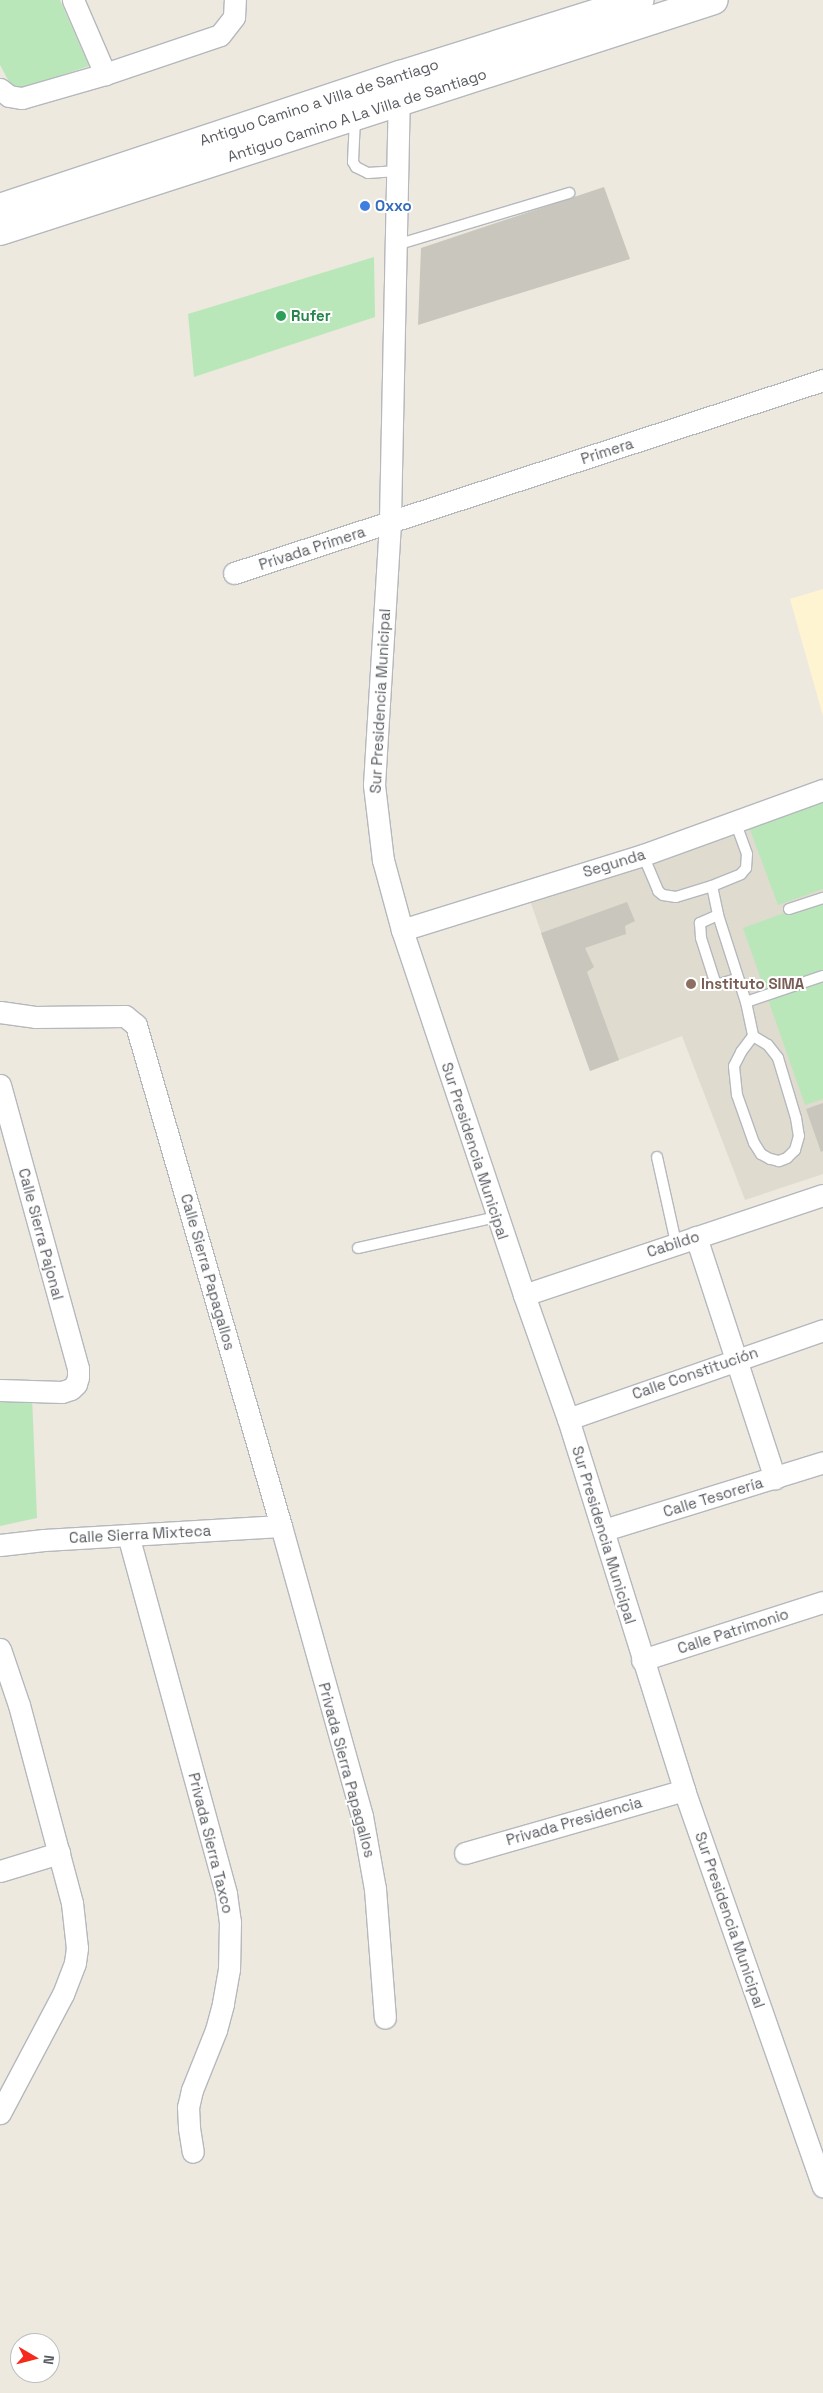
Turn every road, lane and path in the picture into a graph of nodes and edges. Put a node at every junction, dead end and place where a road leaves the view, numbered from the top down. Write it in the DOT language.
graph roads {
  1 [pos="73,0"];
  2 [pos="235,0"];
  3 [pos="640,0"];
  4 [pos="714,0"];
  5 [pos="105,74"];
  6 [pos="400,74"];
  7 [pos="0,88"];
  8 [pos="398,103"];
  9 [pos="356,115"];
  10 [pos="397,171"];
  11 [pos="569,194"];
  12 [pos="0,208"];
  13 [pos="0,231"];
  14 [pos="396,245"];
  15 [pos="823,380"];
  16 [pos="390,523"];
  17 [pos="234,573"];
  18 [pos="823,790"];
  19 [pos="736,823"];
  20 [pos="643,855"];
  21 [pos="712,886"];
  22 [pos="823,898"];
  23 [pos="789,909"];
  24 [pos="718,915"];
  25 [pos="402,930"];
  26 [pos="823,976"];
  27 [pos="737,980"];
  28 [pos="746,1002"];
  29 [pos="0,1012"];
  30 [pos="753,1036"];
  31 [pos="0,1085"];
  32 [pos="657,1157"];
  33 [pos="823,1195"];
  34 [pos="497,1216"];
  35 [pos="696,1237"];
  36 [pos="676,1243"];
  37 [pos="358,1248"];
  38 [pos="524,1296"];
  39 [pos="823,1330"];
  40 [pos="737,1358"];
  41 [pos="0,1390"];
  42 [pos="568,1419"];
  43 [pos="823,1462"];
  44 [pos="775,1478"];
  45 [pos="281,1526"];
  46 [pos="604,1530"];
  47 [pos="128,1535"];
  48 [pos="0,1545"];
  49 [pos="823,1602"];
  50 [pos="0,1649"];
  51 [pos="642,1660"];
  52 [pos="9,1707"];
  53 [pos="684,1790"];
  54 [pos="58,1853"];
  55 [pos="465,1853"];
  56 [pos="0,1870"];
  57 [pos="384,2018"];
  58 [pos="0,2113"];
  59 [pos="193,2152"];
  60 [pos="823,2186"];
  1 -- 5 [label="street"];
  2 -- 5 [label="street"];
  3 -- 6 [label="street, Antiguo Camino a Villa de Santiago"];
  4 -- 8 [label="street, Antiguo Camino A La Villa de Santiago"];
  5 -- 7 [label="street"];
  6 -- 8 [label="street, Sur Presidencia Municipal"];
  6 -- 12 [label="street, Antiguo Camino a Villa de Santiago"];
  8 -- 9 [label="street, Antiguo Camino A La Villa de Santiago"];
  8 -- 10 [label="street, Sur Presidencia Municipal"];
  9 -- 10 [label="lane"];
  9 -- 13 [label="street, Antiguo Camino A La Villa de Santiago"];
  10 -- 14 [label="street, Sur Presidencia Municipal"];
  11 -- 14 [label="lane"];
  14 -- 16 [label="street, Sur Presidencia Municipal"];
  15 -- 16 [label="street, Primera"];
  16 -- 17 [label="street, Privada Primera"];
  16 -- 25 [label="street, Sur Presidencia Municipal"];
  18 -- 19 [label="street, Segunda"];
  19 -- 20 [label="street, Segunda"];
  19 -- 21 [label="lane"];
  20 -- 21 [label="lane"];
  20 -- 25 [label="street, Segunda"];
  21 -- 24 [label="lane"];
  22 -- 23 [label="lane"];
  24 -- 27 [label="lane"];
  24 -- 27 [label="lane"];
  25 -- 34 [label="street, Sur Presidencia Municipal"];
  26 -- 28 [label="lane"];
  27 -- 28 [label="lane"];
  28 -- 30 [label="lane"];
  29 -- 45 [label="street, Calle Sierra Papagallos"];
  30 -- 30 [label="lane"];
  31 -- 41 [label="street, Calle Sierra Pajonal"];
  32 -- 36 [label="lane"];
  33 -- 35 [label="street, Cabildo"];
  34 -- 37 [label="lane"];
  34 -- 38 [label="street, Sur Presidencia Municipal"];
  35 -- 36 [label="street, Cabildo"];
  35 -- 40 [label="street"];
  36 -- 38 [label="street, Cabildo"];
  38 -- 42 [label="street, Sur Presidencia Municipal"];
  39 -- 40 [label="street, Calle Constitución"];
  40 -- 42 [label="street, Calle Constitución"];
  40 -- 44 [label="street"];
  42 -- 46 [label="street, Sur Presidencia Municipal"];
  43 -- 44 [label="street, Calle Tesorería"];
  44 -- 46 [label="street, Calle Tesorería"];
  45 -- 47 [label="street, Calle Sierra Mixteca"];
  45 -- 57 [label="street, Privada Sierra Papagallos"];
  46 -- 51 [label="street, Sur Presidencia Municipal"];
  47 -- 48 [label="street, Calle Sierra Mixteca"];
  47 -- 59 [label="street, Privada Sierra Taxco"];
  49 -- 51 [label="street, Calle Patrimonio"];
  50 -- 52 [label="street"];
  51 -- 53 [label="street, Sur Presidencia Municipal"];
  52 -- 54 [label="street"];
  53 -- 55 [label="street, Privada Presidencia"];
  53 -- 60 [label="street, Sur Presidencia Municipal"];
  54 -- 56 [label="street"];
  54 -- 58 [label="street"];
}
